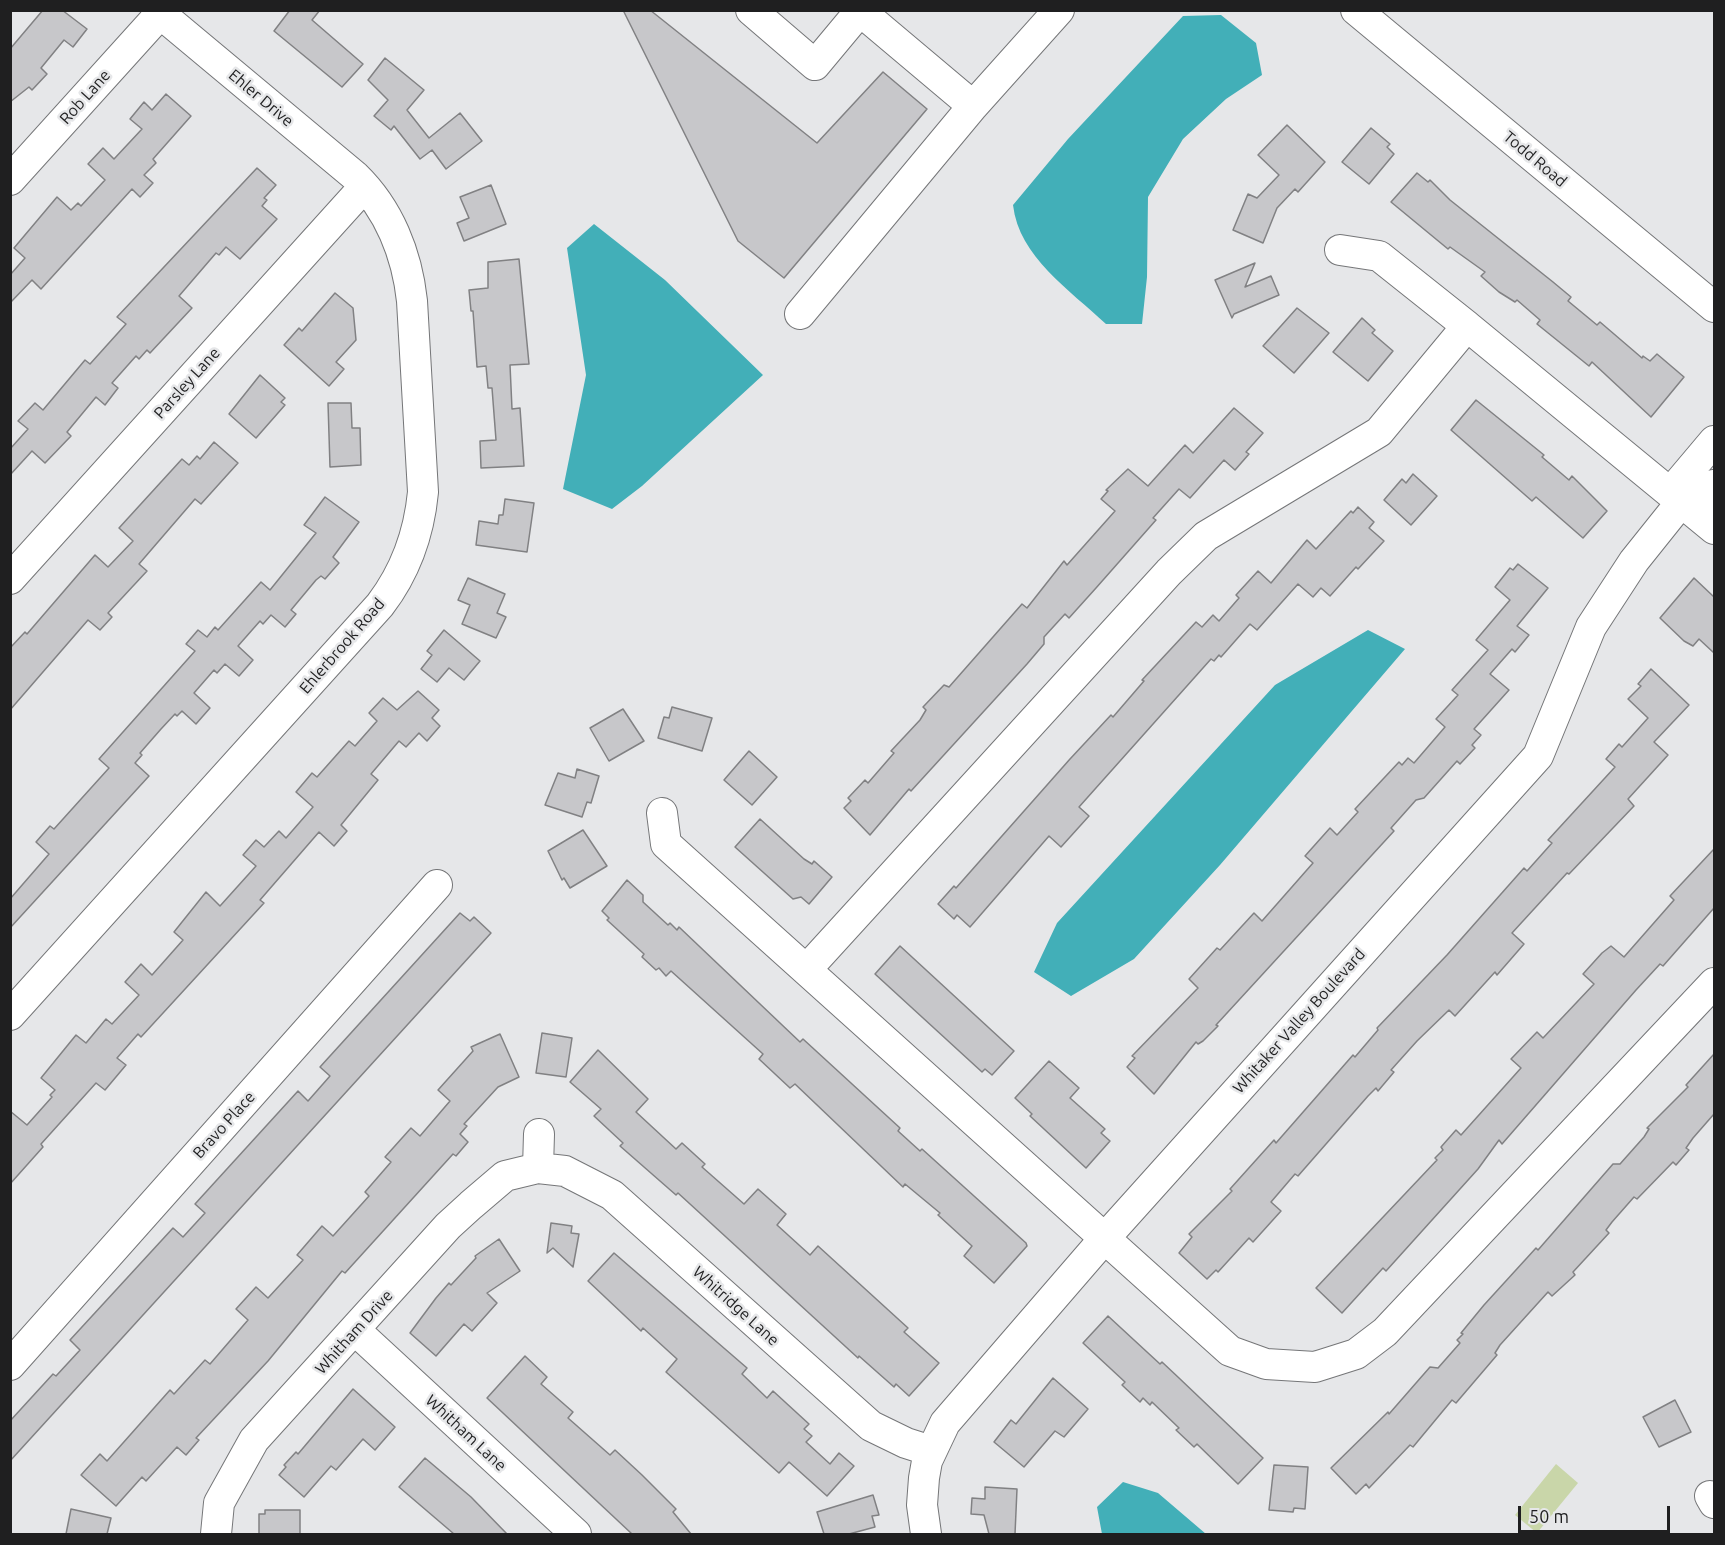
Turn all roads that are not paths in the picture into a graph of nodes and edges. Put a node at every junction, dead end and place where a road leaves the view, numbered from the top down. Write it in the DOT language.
graph roads {
  1 [pos="751,10"];
  2 [pos="1059,10"];
  3 [pos="1356,10"];
  4 [pos="860,11"];
  5 [pos="158,12"];
  6 [pos="973,106"];
  7 [pos="10,180"];
  8 [pos="364,187"];
  9 [pos="1340,250"];
  10 [pos="1714,307"];
  11 [pos="800,314"];
  12 [pos="1467,326"];
  13 [pos="1714,441"];
  14 [pos="1714,485"];
  15 [pos="1690,508"];
  16 [pos="10,579"];
  17 [pos="662,813"];
  18 [pos="437,885"];
  19 [pos="806,970"];
  20 [pos="1714,984"];
  21 [pos="10,1015"];
  22 [pos="539,1134"];
  23 [pos="538,1168"];
  24 [pos="1104,1239"];
  25 [pos="356,1331"];
  26 [pos="10,1365"];
  27 [pos="931,1452"];
  28 [pos="216,1534"];
  29 [pos="576,1534"];
  30 [pos="926,1534"];
  1 -- 4 [label="street"];
  2 -- 6 [label="street"];
  3 -- 10 [label="street, Todd Road"];
  4 -- 6 [label="street"];
  5 -- 7 [label="street, Rob Lane"];
  5 -- 8 [label="street, Ehler Drive"];
  6 -- 11 [label="street"];
  8 -- 16 [label="street, Parsley Lane"];
  8 -- 21 [label="street, Ehlerbrook Road"];
  9 -- 12 [label="street"];
  12 -- 15 [label="street"];
  12 -- 19 [label="street"];
  13 -- 15 [label="street, Whitaker Valley Boulevard"];
  14 -- 15 [label="street, Whitaker Valley Boulevard"];
  15 -- 24 [label="street, Whitaker Valley Boulevard"];
  17 -- 19 [label="street"];
  18 -- 26 [label="street, Bravo Place"];
  19 -- 24 [label="street"];
  20 -- 24 [label="street"];
  22 -- 23 [label="street"];
  23 -- 25 [label="street, Whitham Drive"];
  23 -- 27 [label="street, Whitridge Lane"];
  24 -- 27 [label="street, Whitaker Valley Boulevard"];
  25 -- 28 [label="street, Whitham Drive"];
  25 -- 29 [label="street, Whitham Lane"];
  27 -- 30 [label="street, Whitaker Valley Boulevard"];
}
